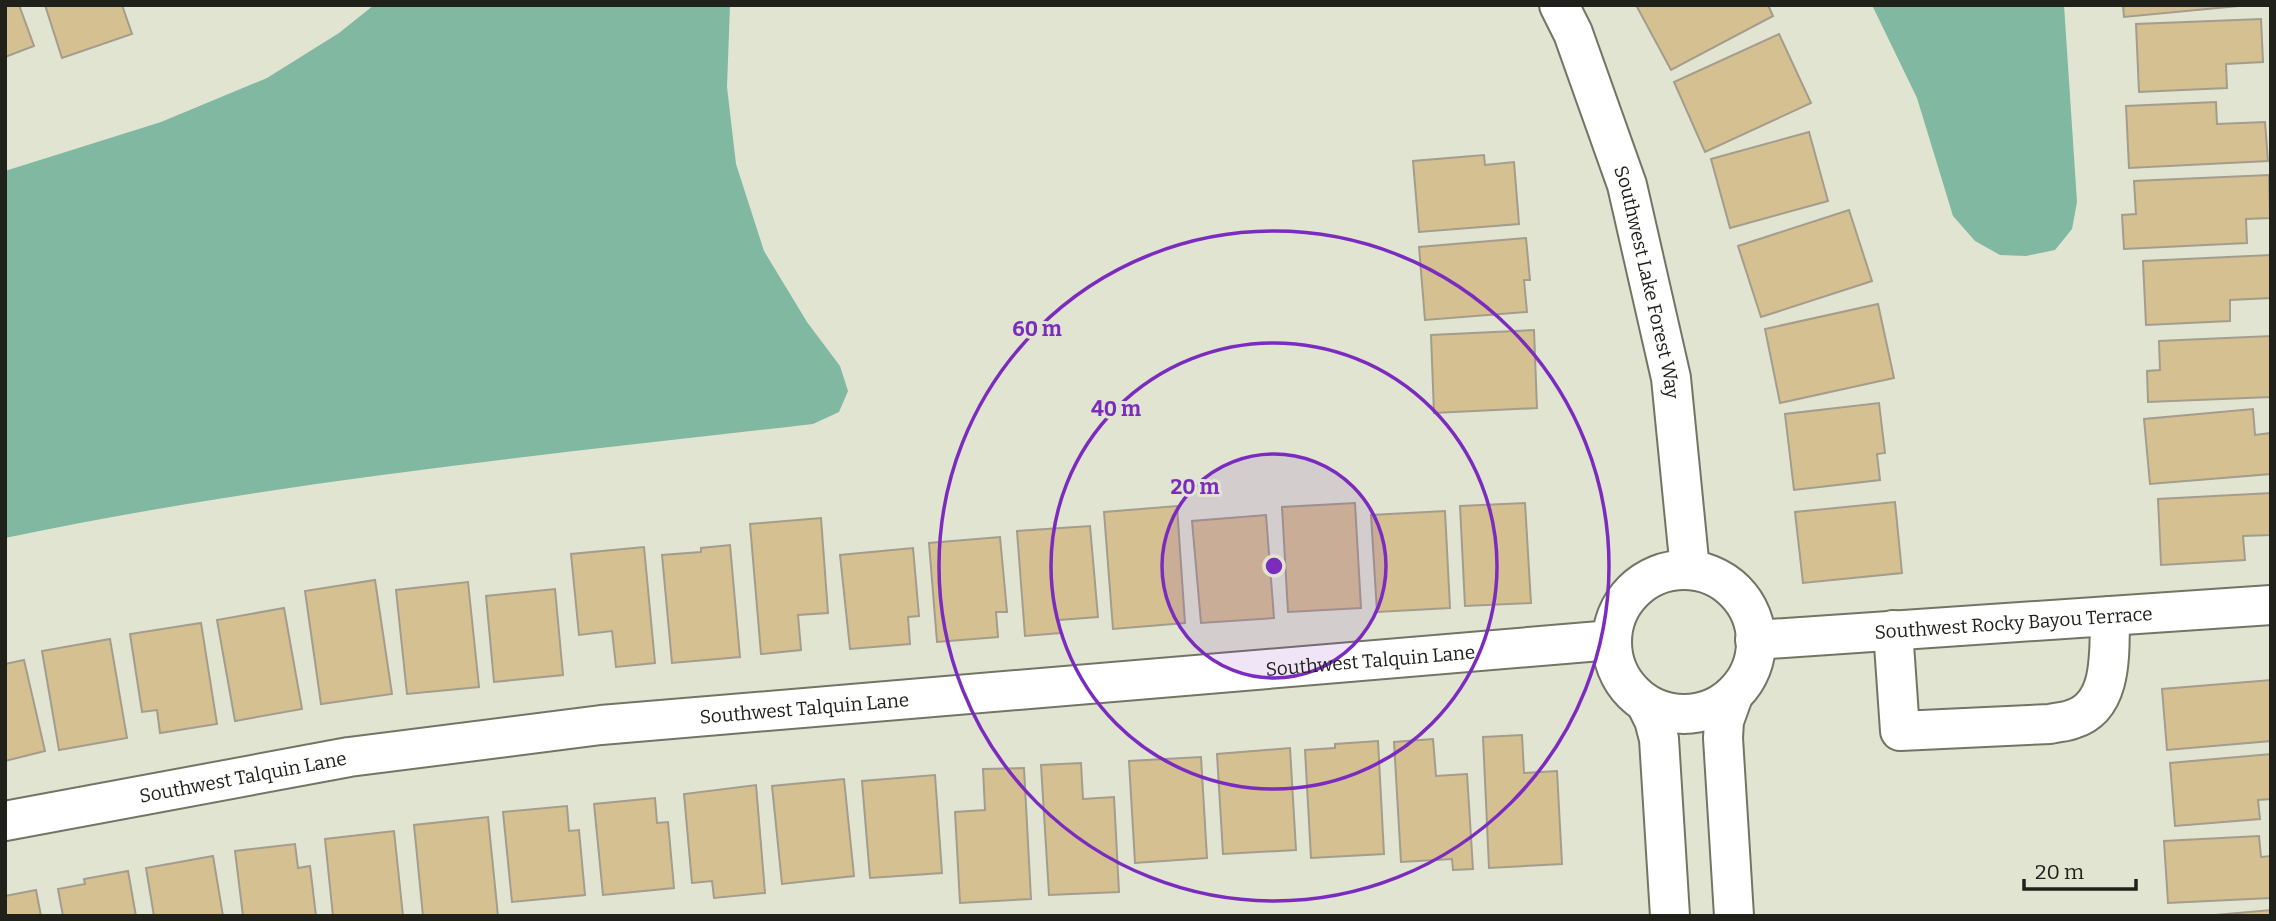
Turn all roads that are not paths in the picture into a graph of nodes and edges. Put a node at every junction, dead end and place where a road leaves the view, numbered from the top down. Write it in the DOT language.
graph roads {
  1 [pos="1559,5"];
  2 [pos="1690,570"];
  3 [pos="2271,606"];
  4 [pos="2110,616"];
  5 [pos="1893,630"];
  6 [pos="1612,640"];
  7 [pos="1755,640"];
  8 [pos="1732,696"];
  9 [pos="1646,704"];
  10 [pos="5,821"];
  11 [pos="1670,916"];
  12 [pos="1734,916"];
  1 -- 2 [label="street, Southwest Lake Forest Way"];
  2 -- 6 [label="street"];
  2 -- 7 [label="street"];
  3 -- 4 [label="street, Southwest Rocky Bayou Terrace"];
  4 -- 5 [label="street, Southwest Rocky Bayou Terrace"];
  4 -- 5 [label="street"];
  5 -- 7 [label="street, Southwest Rocky Bayou Terrace"];
  6 -- 9 [label="street"];
  6 -- 10 [label="street, Southwest Talquin Lane"];
  7 -- 8 [label="street"];
  8 -- 9 [label="street"];
  8 -- 12 [label="street"];
  9 -- 11 [label="street"];
}
